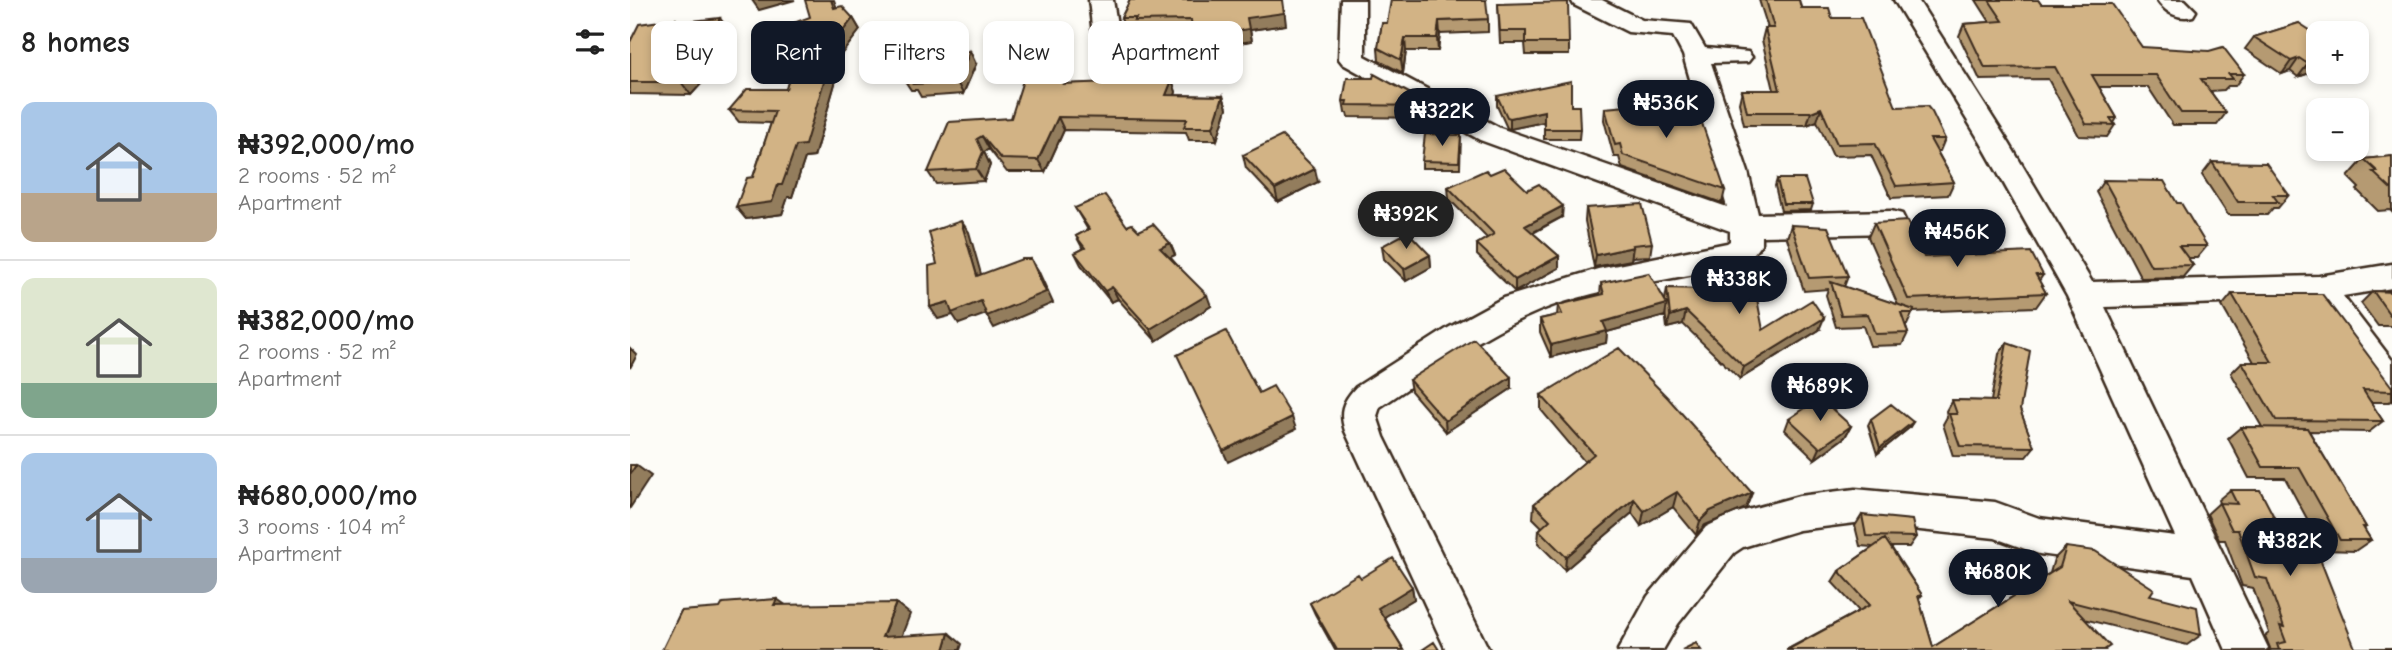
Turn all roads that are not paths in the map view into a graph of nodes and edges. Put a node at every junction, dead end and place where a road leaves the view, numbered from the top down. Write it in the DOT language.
graph roads {
  1 [pos="1101,0"];
  2 [pos="1353,0"];
  3 [pos="1583,0"];
  4 [pos="1906,0"];
  5 [pos="1104,21"];
  6 [pos="1696,55"];
  7 [pos="1739,57"];
  8 [pos="1891,222"];
  9 [pos="1746,225"];
  10 [pos="2392,276"];
  11 [pos="2319,288"];
  12 [pos="2083,295"];
  13 [pos="2392,386"];
  14 [pos="2204,558"];
  15 [pos="1468,650"];
  16 [pos="1639,650"];
  17 [pos="2248,650"];
  1 -- 5 [label="street"];
  2 -- 9 [label="street"];
  3 -- 6 [label="street"];
  4 -- 12 [label="street"];
  6 -- 7 [label="street"];
  6 -- 9 [label="street"];
  8 -- 9 [label="street"];
  9 -- 15 [label="street"];
  10 -- 11 [label="street"];
  11 -- 12 [label="street"];
  11 -- 13 [label="street"];
  12 -- 14 [label="street"];
  14 -- 16 [label="street"];
  14 -- 17 [label="street"];
}
